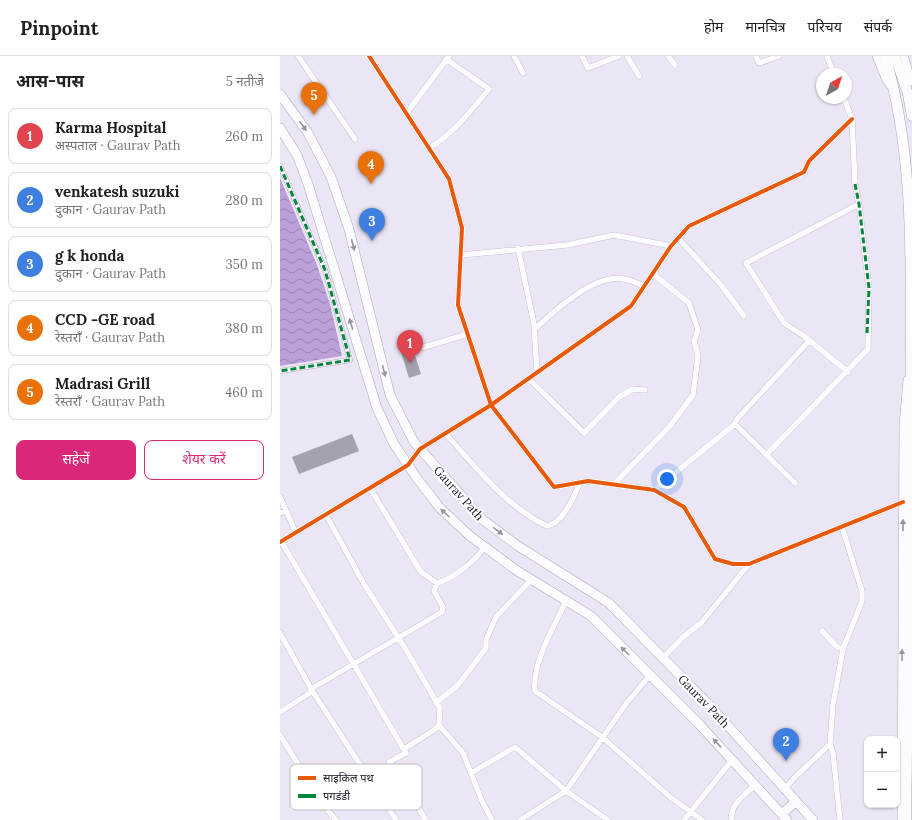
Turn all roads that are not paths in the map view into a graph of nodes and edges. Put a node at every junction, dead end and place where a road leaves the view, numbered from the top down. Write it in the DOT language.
graph roads {
  1 [pos="298,56"];
  2 [pos="369,56"];
  3 [pos="514,56"];
  4 [pos="582,56"];
  5 [pos="620,56"];
  6 [pos="627,56"];
  7 [pos="668,56"];
  8 [pos="756,56"];
  9 [pos="779,56"];
  10 [pos="827,56"];
  11 [pos="876,56"];
  12 [pos="885,56"];
  13 [pos="895,56"];
  14 [pos="904,56"];
  15 [pos="448,58"];
  16 [pos="675,64"];
  17 [pos="894,67"];
  18 [pos="832,68"];
  19 [pos="523,74"];
  20 [pos="639,76"];
  21 [pos="912,83"];
  22 [pos="280,94"];
  23 [pos="898,97"];
  24 [pos="909,100"];
  25 [pos="846,104"];
  26 [pos="406,114"];
  27 [pos="912,116"];
  28 [pos="852,119"];
  29 [pos="280,128"];
  30 [pos="355,139"];
  31 [pos="428,148"];
  32 [pos="280,166"];
  33 [pos="859,204"];
  34 [pos="678,238"];
  35 [pos="671,246"];
  36 [pos="518,248"];
  37 [pos="461,255"];
  38 [pos="653,274"];
  39 [pos="645,286"];
  40 [pos="744,316"];
  41 [pos="535,329"];
  42 [pos="468,334"];
  43 [pos="809,341"];
  44 [pos="421,348"];
  45 [pos="911,349"];
  46 [pos="280,371"];
  47 [pos="848,372"];
  48 [pos="537,373"];
  49 [pos="529,378"];
  50 [pos="646,390"];
  51 [pos="911,395"];
  52 [pos="491,405"];
  53 [pos="735,424"];
  54 [pos="445,434"];
  55 [pos="420,449"];
  56 [pos="767,454"];
  57 [pos="408,465"];
  58 [pos="580,483"];
  59 [pos="795,483"];
  60 [pos="613,485"];
  61 [pos="370,488"];
  62 [pos="654,490"];
  63 [pos="280,497"];
  64 [pos="903,502"];
  65 [pos="286,511"];
  66 [pos="280,513"];
  67 [pos="326,515"];
  68 [pos="842,527"];
  69 [pos="296,533"];
  70 [pos="281,542"];
  71 [pos="485,546"];
  72 [pos="749,564"];
  73 [pos="532,580"];
  74 [pos="438,583"];
  75 [pos="566,600"];
  76 [pos="822,631"];
  77 [pos="280,634"];
  78 [pos="399,639"];
  79 [pos="843,649"];
  80 [pos="663,658"];
  81 [pos="354,664"];
  82 [pos="650,675"];
  83 [pos="311,689"];
  84 [pos="436,702"];
  85 [pos="280,712"];
  86 [pos="439,725"];
  87 [pos="280,735"];
  88 [pos="602,738"];
  89 [pos="830,744"];
  90 [pos="404,749"];
  91 [pos="732,760"];
  92 [pos="298,764"];
  93 [pos="360,764"];
  94 [pos="390,764"];
  95 [pos="471,773"];
  96 [pos="754,785"];
  97 [pos="785,789"];
  98 [pos="566,791"];
  99 [pos="796,801"];
  100 [pos="327,810"];
  101 [pos="390,810"];
  102 [pos="420,810"];
  103 [pos="690,812"];
  104 [pos="784,817"];
  105 [pos="336,820"];
  106 [pos="396,820"];
  107 [pos="426,820"];
  108 [pos="492,820"];
  109 [pos="520,820"];
  110 [pos="608,820"];
  111 [pos="684,820"];
  112 [pos="702,820"];
  113 [pos="732,820"];
  114 [pos="813,820"];
  115 [pos="840,820"];
  116 [pos="901,820"];
  117 [pos="906,820"];
  1 -- 30 [label="street"];
  2 -- 26 [label="street"];
  3 -- 19 [label="street"];
  4 -- 5 [label="street"];
  6 -- 20 [label="street"];
  7 -- 16 [label="street"];
  8 -- 9 [label="street"];
  10 -- 18 [label="street"];
  11 -- 23 [label="street"];
  12 -- 17 [label="highway"];
  13 -- 17 [label="highway"];
  14 -- 21 [label="street"];
  15 -- 26 [label="street"];
  15 -- 31 [label="street"];
  17 -- 23 [label="highway"];
  17 -- 24 [label="highway"];
  21 -- 24 [label="street"];
  22 -- 55 [label="main road, Gaurav Path, one-way"];
  23 -- 45 [label="highway"];
  24 -- 27 [label="highway"];
  25 -- 28 [label="street"];
  26 -- 31 [label="street"];
  28 -- 33 [label="street"];
  28 -- 34 [label="street"];
  57 -- 29 [label="main road, one-way"];
  31 -- 37 [label="street"];
  32 -- 46 [label="street"];
  33 -- 43 [label="street"];
  33 -- 47 [label="street"];
  34 -- 35 [label="street"];
  34 -- 40 [label="street"];
  35 -- 36 [label="street"];
  35 -- 38 [label="street"];
  36 -- 37 [label="street"];
  36 -- 41 [label="street"];
  37 -- 42 [label="street"];
  38 -- 39 [label="street"];
  38 -- 60 [label="street"];
  39 -- 41 [label="street"];
  39 -- 48 [label="street"];
  41 -- 48 [label="street"];
  42 -- 44 [label="street"];
  42 -- 52 [label="street"];
  43 -- 47 [label="street"];
  43 -- 53 [label="street"];
  45 -- 51 [label="highway"];
  45 -- 64 [label="street"];
  47 -- 56 [label="street"];
  48 -- 49 [label="street"];
  49 -- 50 [label="street"];
  49 -- 52 [label="street"];
  51 -- 117 [label="highway"];
  52 -- 54 [label="street"];
  52 -- 58 [label="street"];
  53 -- 56 [label="street"];
  53 -- 62 [label="street"];
  54 -- 55 [label="street"];
  54 -- 58 [label="street"];
  55 -- 57 [label="street"];
  55 -- 80 [label="main road, Gaurav Path, one-way"];
  56 -- 59 [label="street"];
  57 -- 61 [label="street"];
  71 -- 57 [label="main road, one-way"];
  58 -- 60 [label="street"];
  60 -- 62 [label="street"];
  61 -- 67 [label="street"];
  61 -- 74 [label="street"];
  62 -- 72 [label="street"];
  63 -- 65 [label="street"];
  64 -- 68 [label="street"];
  116 -- 64 [label="street, one-way"];
  65 -- 66 [label="street"];
  65 -- 69 [label="street"];
  67 -- 69 [label="street"];
  67 -- 78 [label="street"];
  68 -- 72 [label="street"];
  68 -- 79 [label="street"];
  69 -- 70 [label="street"];
  70 -- 81 [label="street"];
  71 -- 73 [label="main road"];
  71 -- 74 [label="street"];
  72 -- 80 [label="street"];
  73 -- 75 [label="main road"];
  73 -- 84 [label="street"];
  74 -- 78 [label="street"];
  82 -- 75 [label="main road, one-way"];
  75 -- 88 [label="street"];
  76 -- 79 [label="street"];
  77 -- 83 [label="street"];
  78 -- 81 [label="street"];
  78 -- 84 [label="street"];
  79 -- 89 [label="street"];
  80 -- 97 [label="main road, Gaurav Path"];
  81 -- 83 [label="street"];
  81 -- 90 [label="street"];
  82 -- 88 [label="street"];
  91 -- 82 [label="main road, one-way"];
  83 -- 85 [label="street"];
  83 -- 93 [label="street"];
  84 -- 86 [label="street"];
  86 -- 90 [label="street"];
  86 -- 95 [label="street"];
  87 -- 92 [label="street"];
  88 -- 98 [label="street"];
  88 -- 103 [label="street"];
  89 -- 97 [label="street"];
  89 -- 115 [label="street"];
  90 -- 94 [label="street"];
  91 -- 96 [label="main road"];
  91 -- 103 [label="street"];
  95 -- 98 [label="street"];
  95 -- 108 [label="street"];
  96 -- 104 [label="main road"];
  96 -- 113 [label="street"];
  97 -- 99 [label="main road, Gaurav Path"];
  98 -- 109 [label="street"];
  98 -- 110 [label="street"];
  99 -- 104 [label="main road"];
  99 -- 114 [label="main road, Gaurav Path"];
  100 -- 105 [label="street"];
  101 -- 106 [label="street"];
  102 -- 107 [label="street"];
  103 -- 111 [label="street"];
  103 -- 112 [label="street"];
}
